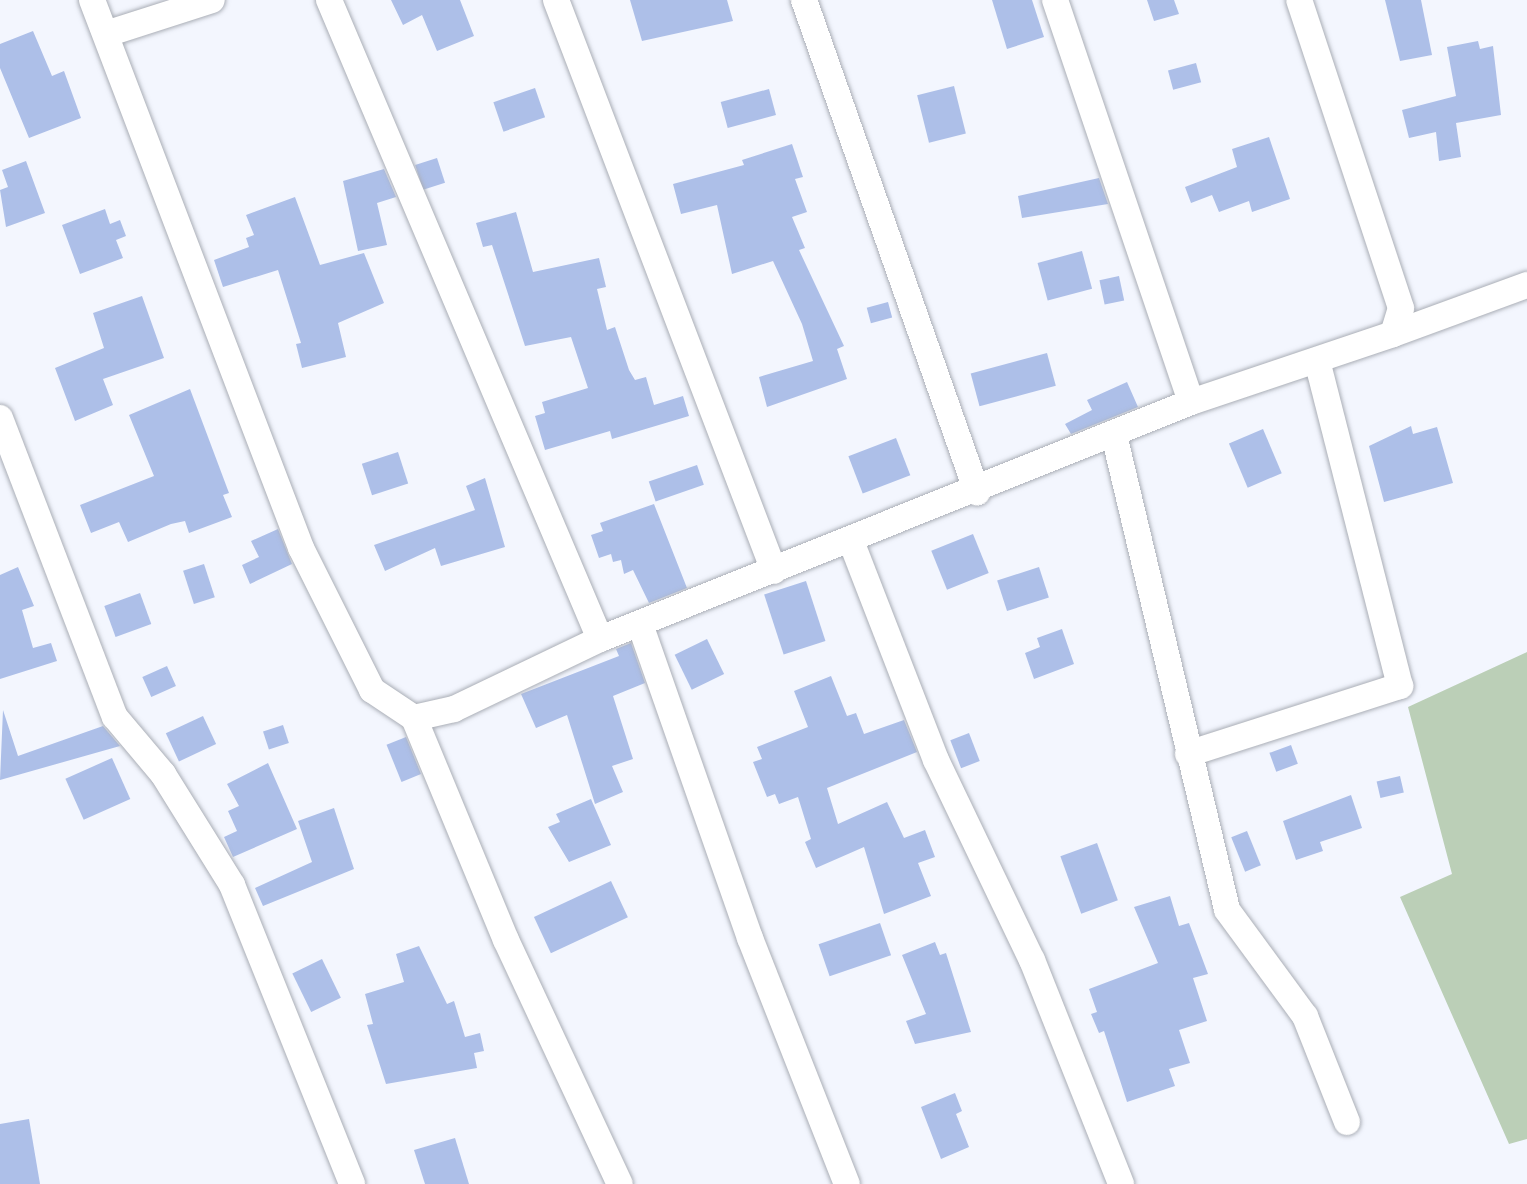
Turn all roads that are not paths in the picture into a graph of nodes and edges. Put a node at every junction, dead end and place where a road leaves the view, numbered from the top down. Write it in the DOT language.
graph roads {
  1 [pos="92,0"];
  2 [pos="212,0"];
  3 [pos="329,0"];
  4 [pos="556,0"];
  5 [pos="804,0"];
  6 [pos="1055,0"];
  7 [pos="1299,0"];
  8 [pos="106,34"];
  9 [pos="1527,285"];
  10 [pos="1393,334"];
  11 [pos="1317,360"];
  12 [pos="1191,402"];
  13 [pos="0,418"];
  14 [pos="1114,435"];
  15 [pos="977,492"];
  16 [pos="851,541"];
  17 [pos="774,570"];
  18 [pos="640,624"];
  19 [pos="600,639"];
  20 [pos="414,718"];
  21 [pos="1188,754"];
  22 [pos="1347,1122"];
  23 [pos="352,1184"];
  24 [pos="620,1184"];
  25 [pos="847,1184"];
  26 [pos="1122,1184"];
  1 -- 8 [label="street"];
  2 -- 8 [label="street"];
  3 -- 19 [label="street"];
  4 -- 17 [label="street"];
  5 -- 15 [label="street"];
  6 -- 12 [label="street"];
  7 -- 10 [label="street"];
  8 -- 20 [label="street"];
  9 -- 10 [label="street"];
  10 -- 11 [label="street"];
  11 -- 12 [label="street"];
  11 -- 21 [label="street"];
  12 -- 14 [label="street"];
  13 -- 23 [label="street"];
  14 -- 15 [label="street"];
  14 -- 21 [label="street"];
  15 -- 16 [label="street"];
  16 -- 17 [label="street"];
  16 -- 26 [label="street"];
  17 -- 18 [label="street"];
  18 -- 19 [label="street"];
  18 -- 25 [label="street"];
  19 -- 20 [label="street"];
  20 -- 24 [label="street"];
  21 -- 22 [label="street"];
}
